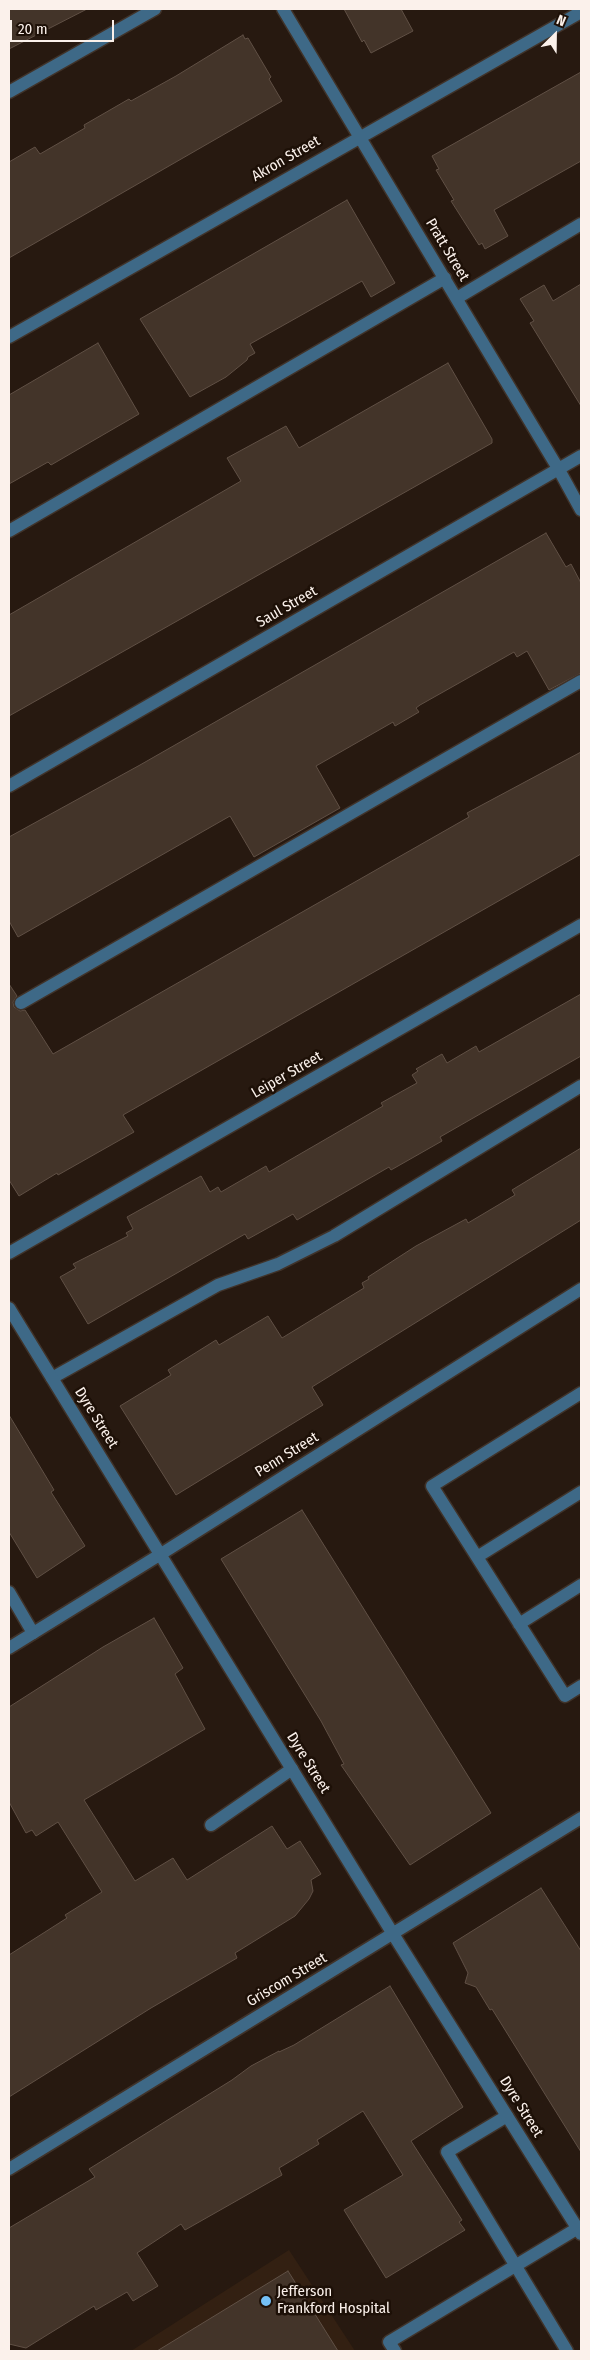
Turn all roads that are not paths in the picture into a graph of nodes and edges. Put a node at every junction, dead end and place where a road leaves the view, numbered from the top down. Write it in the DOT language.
graph roads {
  1 [pos="155,9"];
  2 [pos="283,9"];
  3 [pos="581,12"];
  4 [pos="9,92"];
  5 [pos="360,136"];
  6 [pos="581,224"];
  7 [pos="445,278"];
  8 [pos="457,298"];
  9 [pos="9,337"];
  10 [pos="581,456"];
  11 [pos="559,470"];
  12 [pos="581,510"];
  13 [pos="9,531"];
  14 [pos="581,682"];
  15 [pos="9,786"];
  16 [pos="581,925"];
  17 [pos="22,1003"];
  18 [pos="581,1086"];
  19 [pos="9,1253"];
  20 [pos="581,1289"];
  21 [pos="9,1308"];
  22 [pos="52,1378"];
  23 [pos="581,1393"];
  24 [pos="581,1492"];
  25 [pos="161,1554"];
  26 [pos="477,1557"];
  27 [pos="581,1586"];
  28 [pos="9,1592"];
  29 [pos="519,1624"];
  30 [pos="33,1632"];
  31 [pos="9,1648"];
  32 [pos="581,1686"];
  33 [pos="292,1769"];
  34 [pos="581,1818"];
  35 [pos="211,1825"];
  36 [pos="393,1934"];
  37 [pos="508,2116"];
  38 [pos="9,2169"];
  39 [pos="579,2231"];
  40 [pos="515,2266"];
  41 [pos="394,2351"];
  42 [pos="567,2351"];
  1 -- 4 [label="street"];
  2 -- 5 [label="street, Pratt Street"];
  3 -- 5 [label="street, Akron Street"];
  5 -- 7 [label="street, Pratt Street"];
  5 -- 9 [label="street, Akron Street"];
  6 -- 8 [label="street"];
  7 -- 8 [label="street, Pratt Street"];
  7 -- 13 [label="street"];
  8 -- 11 [label="street, Pratt Street"];
  10 -- 11 [label="street, Saul Street"];
  11 -- 12 [label="street, Pratt Street"];
  11 -- 15 [label="street, Saul Street"];
  14 -- 17 [label="street"];
  16 -- 19 [label="street, Leiper Street"];
  18 -- 22 [label="street"];
  20 -- 25 [label="street, Penn Street"];
  21 -- 22 [label="street, Dyre Street"];
  22 -- 25 [label="street, Dyre Street"];
  23 -- 26 [label="street"];
  24 -- 26 [label="street"];
  25 -- 30 [label="street, Penn Street"];
  25 -- 33 [label="street, Dyre Street"];
  26 -- 29 [label="street"];
  27 -- 29 [label="street"];
  28 -- 30 [label="street"];
  29 -- 32 [label="street"];
  30 -- 31 [label="street, Penn Street"];
  33 -- 35 [label="street"];
  33 -- 36 [label="street, Dyre Street"];
  34 -- 36 [label="street, Griscom Street"];
  36 -- 37 [label="street, Dyre Street"];
  36 -- 38 [label="street, Griscom Street"];
  37 -- 39 [label="street, Dyre Street"];
  37 -- 40 [label="street"];
  39 -- 40 [label="street"];
  40 -- 41 [label="street"];
  40 -- 42 [label="street"];
}
